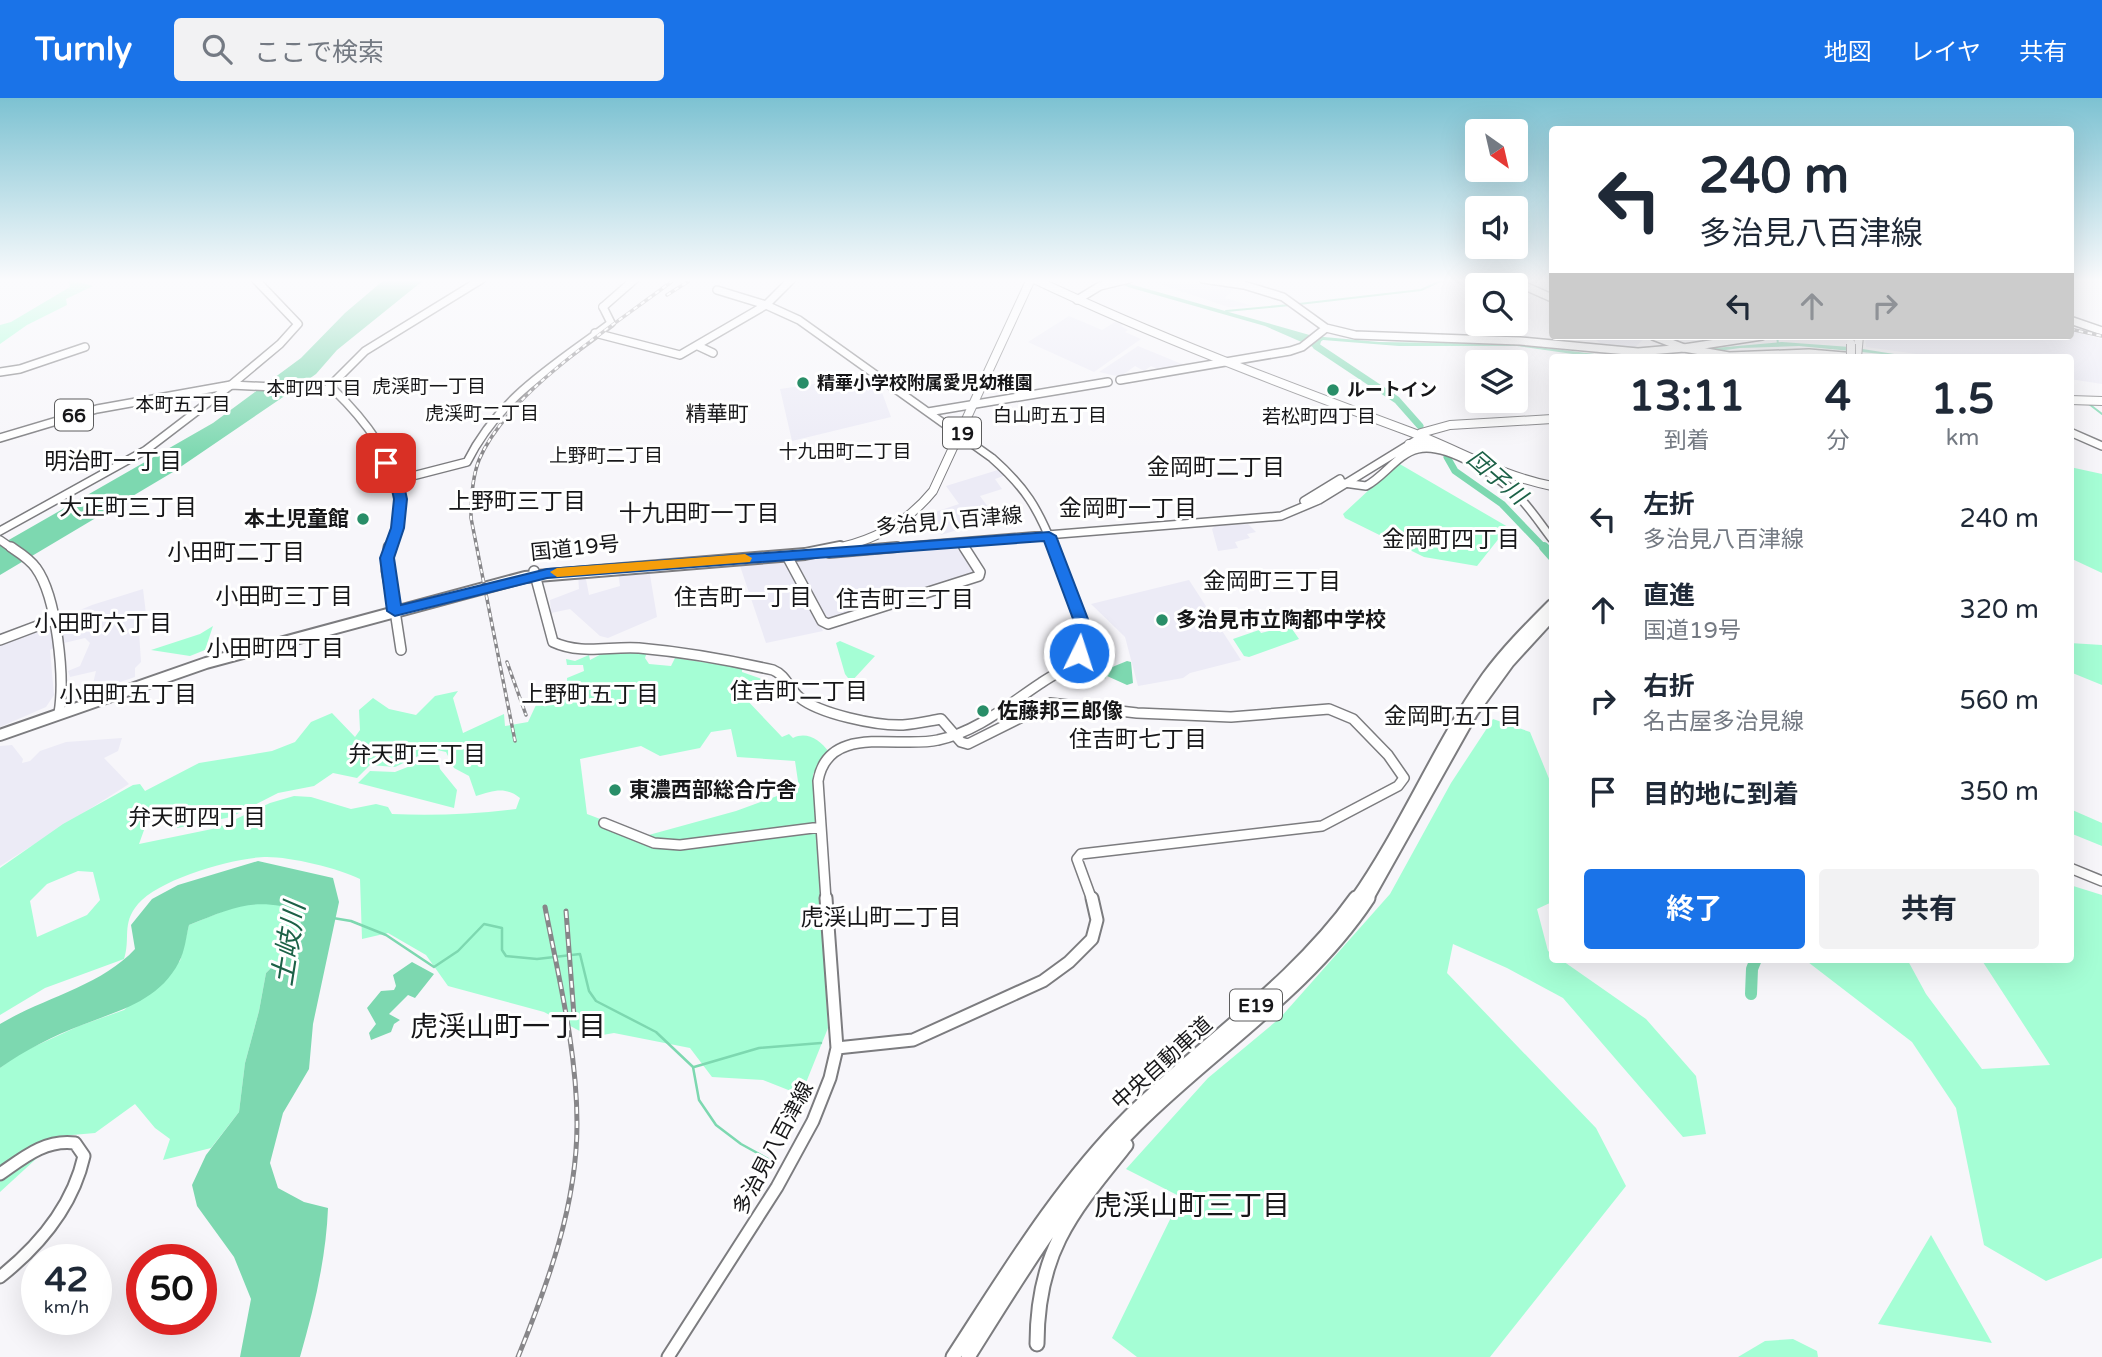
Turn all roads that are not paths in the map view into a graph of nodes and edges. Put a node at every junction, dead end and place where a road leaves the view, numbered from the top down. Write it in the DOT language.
graph roads {
  1 [pos="286,338"];
  2 [pos="387,338"];
  3 [pos="590,338"];
  4 [pos="614,338"];
  5 [pos="710,338"];
  6 [pos="824,338"];
  7 [pos="1004,338"];
  8 [pos="1175,338"];
  9 [pos="1314,338"];
  10 [pos="1395,338"];
  11 [pos="1663,340"];
  12 [pos="1736,340"];
  13 [pos="698,345"];
  14 [pos="85,347"];
  15 [pos="1684,348"];
  16 [pos="1599,352"];
  17 [pos="713,354"];
  18 [pos="1712,354"];
  19 [pos="1232,361"];
  20 [pos="0,372"];
  21 [pos="234,385"];
  22 [pos="327,389"];
  23 [pos="2074,398"];
  24 [pos="2102,399"];
  25 [pos="971,405"];
  26 [pos="928,412"];
  27 [pos="1549,420"];
  28 [pos="1549,420"];
  29 [pos="1395,424"];
  30 [pos="1444,426"];
  31 [pos="1464,427"];
  32 [pos="958,434"];
  33 [pos="2074,434"];
  34 [pos="1422,435"];
  35 [pos="0,438"];
  36 [pos="1405,443"];
  37 [pos="2102,446"];
  38 [pos="1447,447"];
  39 [pos="397,481"];
  40 [pos="1344,484"];
  41 [pos="1549,484"];
  42 [pos="0,531"];
  43 [pos="1049,534"];
  44 [pos="1549,535"];
  45 [pos="0,540"];
  46 [pos="961,543"];
  47 [pos="848,547"];
  48 [pos="820,550"];
  49 [pos="788,556"];
  50 [pos="535,573"];
  51 [pos="394,609"];
  52 [pos="1549,609"];
  53 [pos="1549,617"];
  54 [pos="53,620"];
  55 [pos="1532,629"];
  56 [pos="0,640"];
  57 [pos="401,650"];
  58 [pos="60,710"];
  59 [pos="0,733"];
  60 [pos="957,735"];
  61 [pos="604,823"];
  62 [pos="821,827"];
  63 [pos="2074,870"];
  64 [pos="2102,881"];
  65 [pos="837,1048"];
  66 [pos="1195,1072"];
  67 [pos="0,1174"];
  68 [pos="0,1277"];
  69 [pos="1037,1344"];
  70 [pos="668,1357"];
  71 [pos="953,1357"];
  72 [pos="968,1357"];
  1 -- 21 [label="main road"];
  2 -- 22 [label="street"];
  3 -- 39 [label="street"];
  4 -- 13 [label="street"];
  5 -- 13 [label="street"];
  6 -- 26 [label="street"];
  7 -- 25 [label="highway, 国道19号 / 19"];
  8 -- 19 [label="highway"];
  9 -- 19 [label="street"];
  10 -- 16 [label="street"];
  11 -- 15 [label="main road"];
  12 -- 15 [label="main road"];
  13 -- 17 [label="street"];
  14 -- 20 [label="street"];
  15 -- 16 [label="street"];
  15 -- 18 [label="street"];
  19 -- 25 [label="street"];
  19 -- 29 [label="highway"];
  21 -- 22 [label="main road"];
  21 -- 35 [label="main road, 66"];
  21 -- 42 [label="street"];
  22 -- 39 [label="main road"];
  23 -- 24 [label="highway"];
  25 -- 26 [label="street"];
  25 -- 32 [label="highway, 国道19号 / 19"];
  26 -- 32 [label="street"];
  27 -- 30 [label="highway"];
  28 -- 31 [label="highway"];
  29 -- 30 [label="highway"];
  29 -- 34 [label="highway"];
  29 -- 36 [label="street"];
  30 -- 34 [label="highway"];
  31 -- 34 [label="highway"];
  31 -- 38 [label="highway"];
  32 -- 43 [label="street"];
  32 -- 47 [label="highway, 国道19号 / 19"];
  32 -- 48 [label="highway, 国道19号 / 19"];
  33 -- 37 [label="street"];
  34 -- 36 [label="street"];
  34 -- 38 [label="highway"];
  36 -- 38 [label="highway"];
  36 -- 40 [label="street"];
  36 -- 43 [label="street"];
  38 -- 41 [label="highway"];
  39 -- 51 [label="main road"];
  40 -- 43 [label="street"];
  40 -- 44 [label="street"];
  43 -- 46 [label="street, 多治見八百津線"];
  43 -- 47 [label="street, 多治見八百津線"];
  43 -- 60 [label="street, 多治見八百津線"];
  45 -- 54 [label="street"];
  46 -- 48 [label="street, 多治見八百津線"];
  46 -- 49 [label="street"];
  47 -- 48 [label="highway, 国道19号 / 19"];
  48 -- 49 [label="highway, 国道19号 / 19"];
  48 -- 50 [label="highway, 国道19号 / 19"];
  49 -- 50 [label="highway, 国道19号 / 19"];
  50 -- 51 [label="highway, 国道19号 / 19"];
  50 -- 60 [label="street"];
  51 -- 57 [label="street"];
  51 -- 58 [label="highway, 国道19号 / 19"];
  52 -- 55 [label="highway, 中央自動車道 / E19"];
  53 -- 55 [label="highway, 中央自動車道 / E19"];
  54 -- 56 [label="street"];
  54 -- 58 [label="street"];
  55 -- 66 [label="highway, 中央自動車道 / E19"];
  55 -- 71 [label="highway, 中央自動車道 / E19"];
  58 -- 59 [label="highway, 国道19号 / 19"];
  60 -- 62 [label="street, 多治見八百津線"];
  60 -- 65 [label="street"];
  61 -- 62 [label="street"];
  62 -- 65 [label="street, 多治見八百津線"];
  63 -- 64 [label="street"];
  65 -- 70 [label="street, 多治見八百津線"];
  66 -- 69 [label="highway"];
  66 -- 72 [label="highway, 中央自動車道 / E19"];
  67 -- 68 [label="street"];
}
